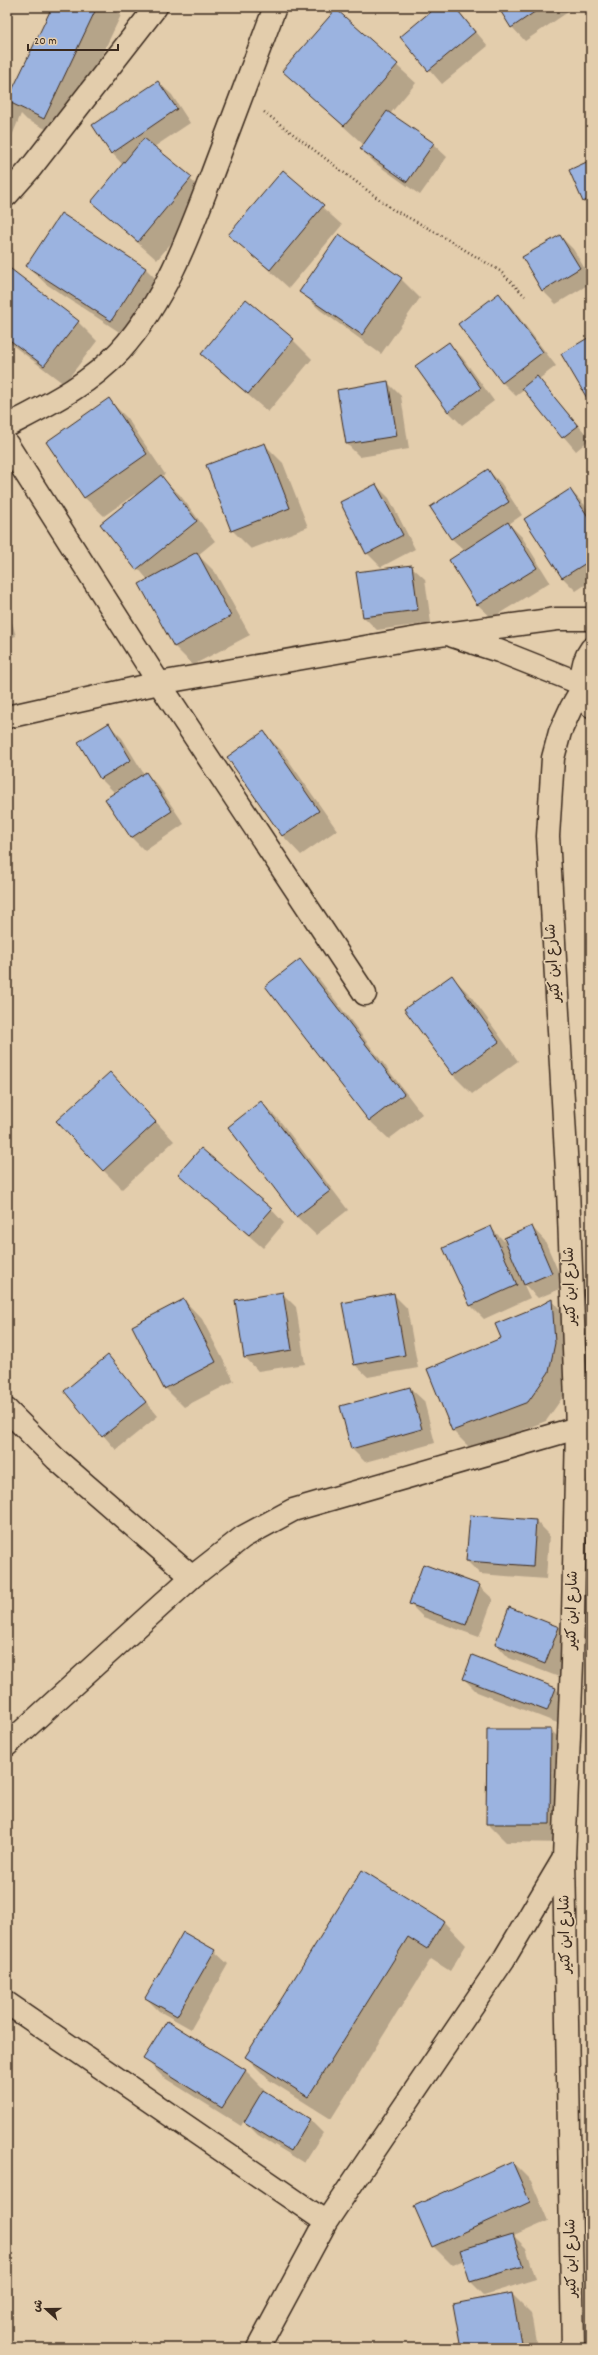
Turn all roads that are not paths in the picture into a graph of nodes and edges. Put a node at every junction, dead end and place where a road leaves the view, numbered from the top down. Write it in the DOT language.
graph roads {
  1 [pos="156,7"];
  2 [pos="275,7"];
  3 [pos="7,194"];
  4 [pos="7,426"];
  5 [pos="7,444"];
  6 [pos="591,619"];
  7 [pos="448,635"];
  8 [pos="591,649"];
  9 [pos="159,683"];
  10 [pos="586,692"];
  11 [pos="7,717"];
  12 [pos="365,994"];
  13 [pos="7,1410"];
  14 [pos="584,1425"];
  15 [pos="192,1578"];
  16 [pos="7,1745"];
  17 [pos="564,1858"];
  18 [pos="7,2003"];
  19 [pos="326,2222"];
  20 [pos="258,2348"];
  21 [pos="573,2348"];
  1 -- 3 [label="street"];
  2 -- 4 [label="street"];
  5 -- 9 [label="street"];
  6 -- 7 [label="street"];
  7 -- 9 [label="street"];
  7 -- 10 [label="street"];
  8 -- 10 [label="street"];
  9 -- 11 [label="street"];
  9 -- 12 [label="street"];
  10 -- 14 [label="street, شارع ابن كثير"];
  13 -- 15 [label="street"];
  14 -- 15 [label="street"];
  14 -- 17 [label="street, شارع ابن كثير"];
  15 -- 16 [label="street"];
  17 -- 19 [label="street"];
  17 -- 21 [label="street, شارع ابن كثير"];
  18 -- 19 [label="street"];
  19 -- 20 [label="street"];
}
